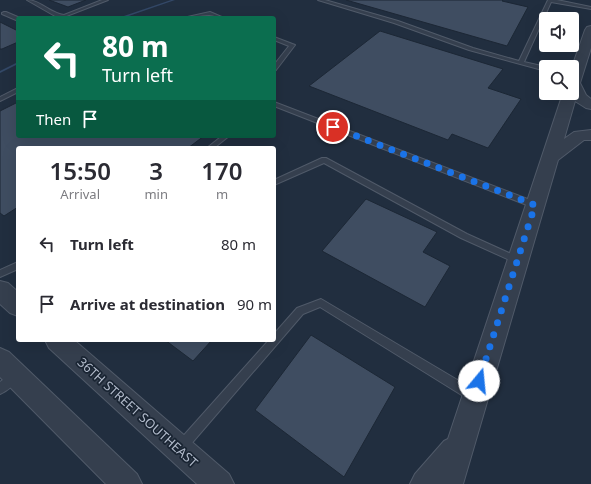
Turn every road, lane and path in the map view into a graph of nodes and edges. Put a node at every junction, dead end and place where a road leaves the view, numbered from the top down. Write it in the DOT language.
graph roads {
  1 [pos="29,0"];
  2 [pos="106,0"];
  3 [pos="320,0"];
  4 [pos="591,8"];
  5 [pos="1,13"];
  6 [pos="195,16"];
  7 [pos="217,16"];
  8 [pos="16,18"];
  9 [pos="591,30"];
  10 [pos="276,39"];
  11 [pos="521,63"];
  12 [pos="579,63"];
  13 [pos="276,66"];
  14 [pos="539,68"];
  15 [pos="16,91"];
  16 [pos="579,96"];
  17 [pos="0,99"];
  18 [pos="567,100"];
  19 [pos="276,105"];
  20 [pos="591,105"];
  21 [pos="591,135"];
  22 [pos="223,138"];
  23 [pos="213,146"];
  24 [pos="550,157"];
  25 [pos="276,182"];
  26 [pos="535,205"];
  27 [pos="517,260"];
  28 [pos="16,266"];
  29 [pos="0,274"];
  30 [pos="0,290"];
  31 [pos="16,304"];
  32 [pos="276,338"];
  33 [pos="58,342"];
  34 [pos="273,342"];
  35 [pos="5,375"];
  36 [pos="474,396"];
  37 [pos="459,444"];
  38 [pos="179,449"];
  39 [pos="127,484"];
  40 [pos="219,484"];
  41 [pos="426,484"];
  42 [pos="448,484"];
  1 -- 2 [label="lane"];
  3 -- 11 [label="lane"];
  4 -- 11 [label="lane"];
  5 -- 8 [label="lane"];
  6 -- 7 [label="lane"];
  9 -- 12 [label="street"];
  10 -- 13 [label="lane"];
  11 -- 14 [label="lane"];
  15 -- 17 [label="lane"];
  16 -- 20 [label="street"];
  18 -- 24 [label="street"];
  19 -- 26 [label="lane"];
  21 -- 24 [label="street"];
  22 -- 23 [label="lane"];
  24 -- 26 [label="street"];
  25 -- 27 [label="lane"];
  26 -- 27 [label="street"];
  27 -- 36 [label="street"];
  28 -- 29 [label="lane"];
  30 -- 31 [label="street"];
  32 -- 36 [label="lane"];
  33 -- 38 [label="street, 36TH STREET SOUTHEAST"];
  34 -- 38 [label="lane"];
  35 -- 39 [label="street"];
  36 -- 37 [label="street"];
  37 -- 41 [label="street"];
  37 -- 42 [label="street"];
  38 -- 40 [label="street, 36TH STREET SOUTHEAST"];
}
